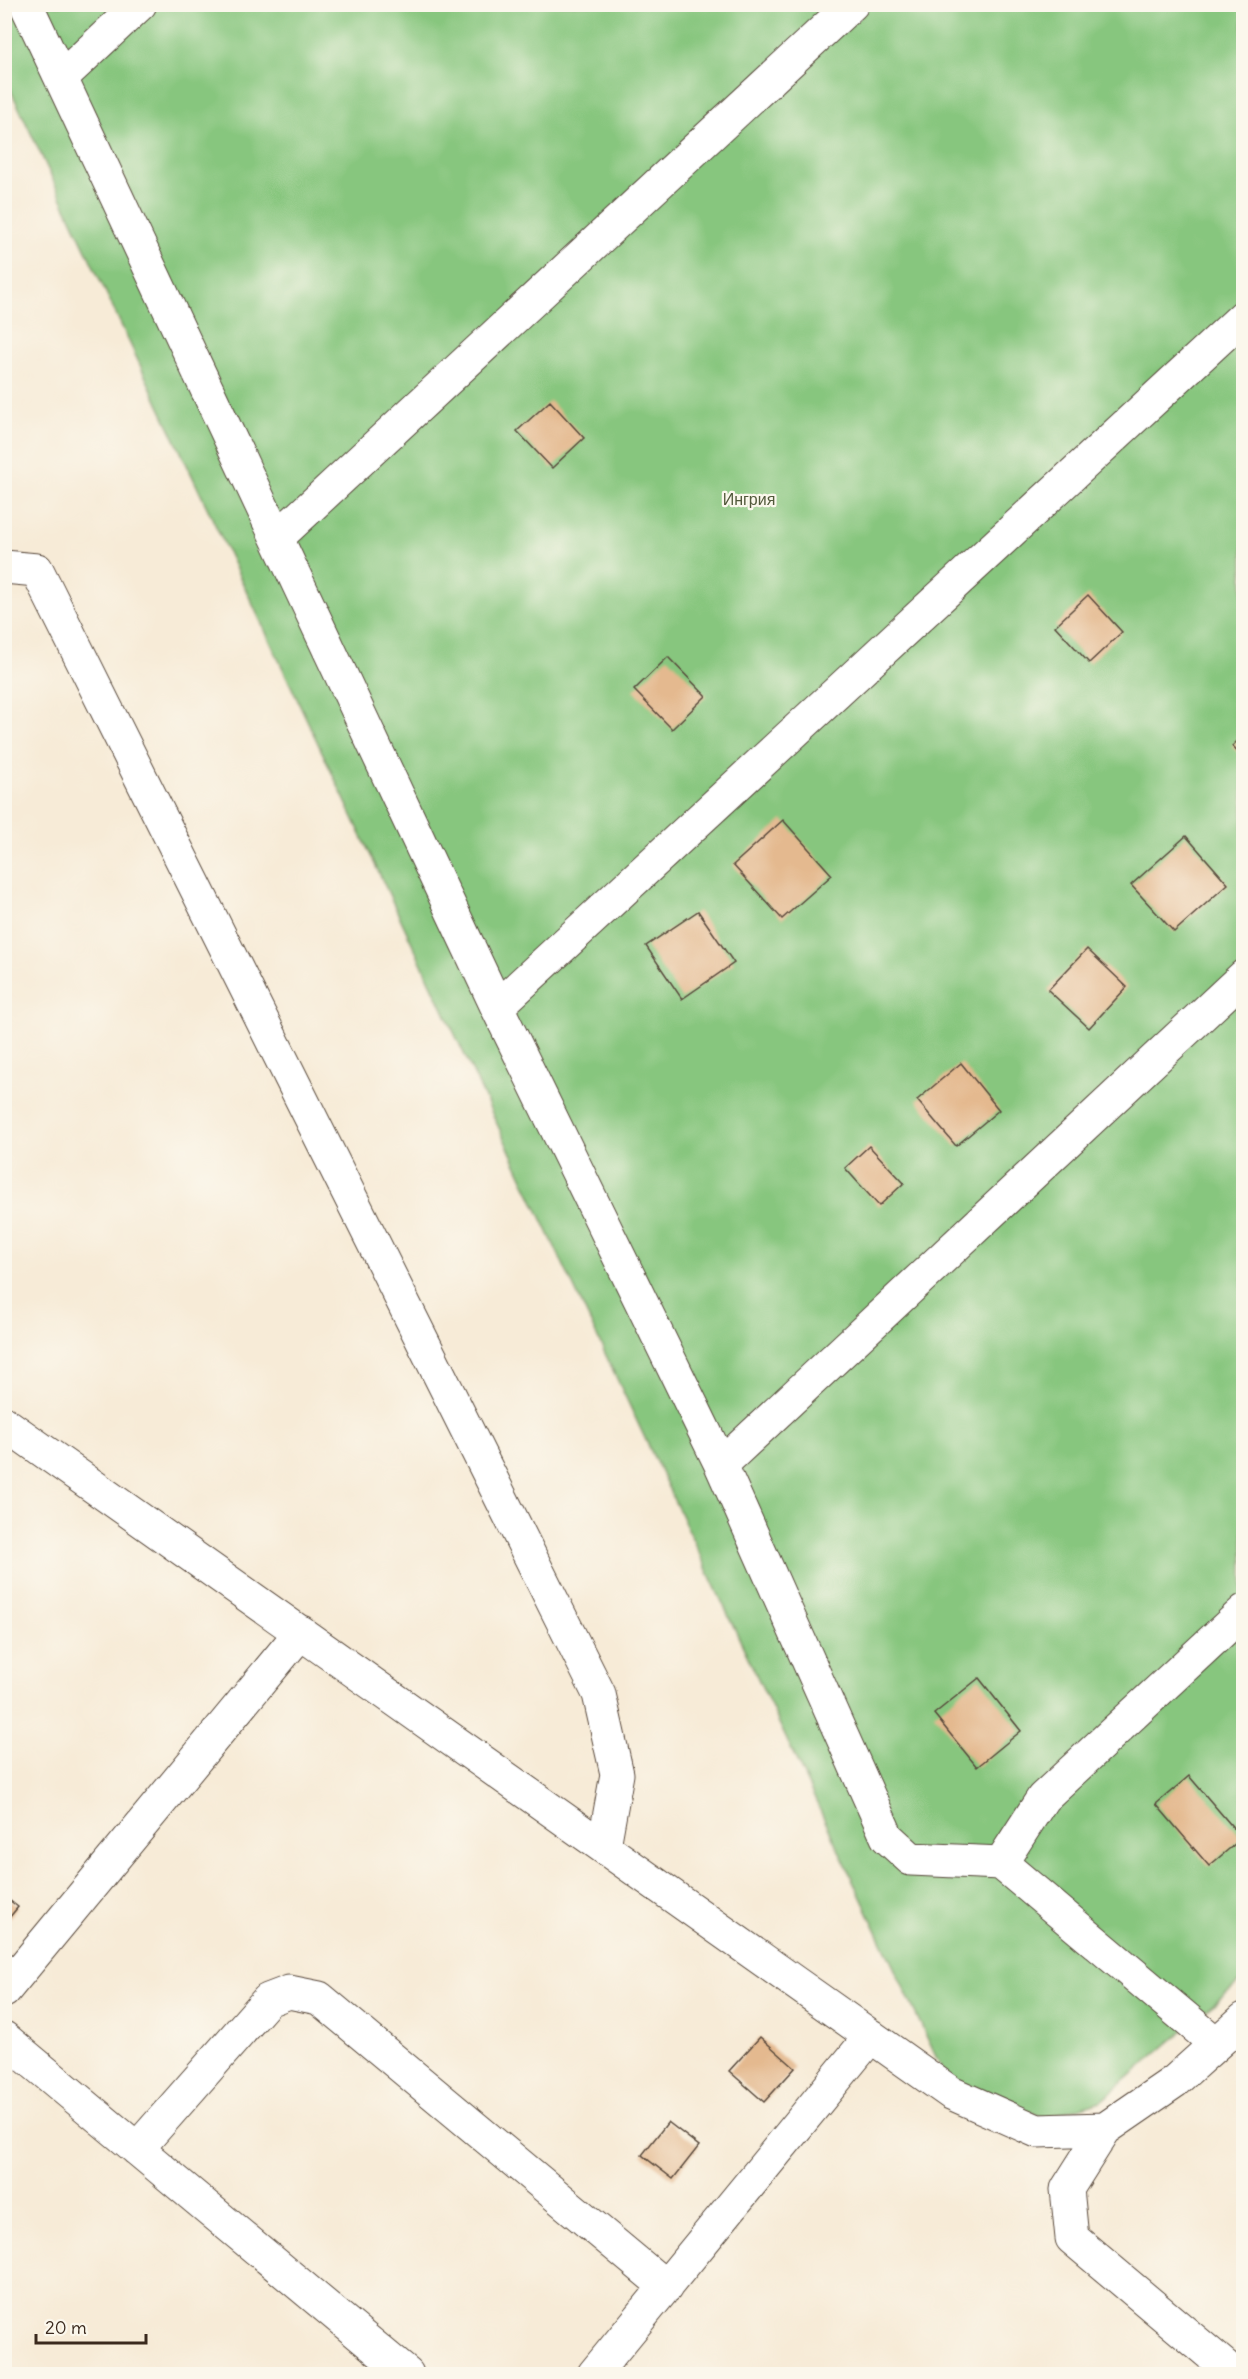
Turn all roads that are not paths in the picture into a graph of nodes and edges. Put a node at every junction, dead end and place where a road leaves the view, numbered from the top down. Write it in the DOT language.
graph roads {
  1 [pos="26,4"];
  2 [pos="140,4"];
  3 [pos="852,4"];
  4 [pos="61,78"];
  5 [pos="1244,316"];
  6 [pos="278,537"];
  7 [pos="4,567"];
  8 [pos="1244,976"];
  9 [pos="497,1007"];
  10 [pos="4,1423"];
  11 [pos="721,1465"];
  12 [pos="1244,1611"];
  13 [pos="301,1632"];
  14 [pos="604,1846"];
  15 [pos="1001,1863"];
  16 [pos="4,1991"];
  17 [pos="1244,2019"];
  18 [pos="872,2036"];
  19 [pos="1208,2037"];
  20 [pos="4,2038"];
  21 [pos="1105,2128"];
  22 [pos="137,2149"];
  23 [pos="666,2287"];
  24 [pos="407,2374"];
  25 [pos="594,2374"];
  26 [pos="1234,2374"];
  1 -- 4 [label="street"];
  2 -- 4 [label="street"];
  3 -- 6 [label="street"];
  4 -- 6 [label="street"];
  5 -- 9 [label="street"];
  6 -- 9 [label="street"];
  7 -- 14 [label="street"];
  8 -- 11 [label="street"];
  9 -- 11 [label="street"];
  10 -- 13 [label="street"];
  11 -- 15 [label="street"];
  12 -- 15 [label="street"];
  13 -- 14 [label="street"];
  13 -- 16 [label="street"];
  14 -- 18 [label="street"];
  15 -- 19 [label="street"];
  17 -- 21 [label="street"];
  18 -- 21 [label="street"];
  18 -- 23 [label="street"];
  20 -- 22 [label="street"];
  21 -- 26 [label="street"];
  22 -- 23 [label="street"];
  22 -- 24 [label="street"];
  23 -- 25 [label="street"];
}
